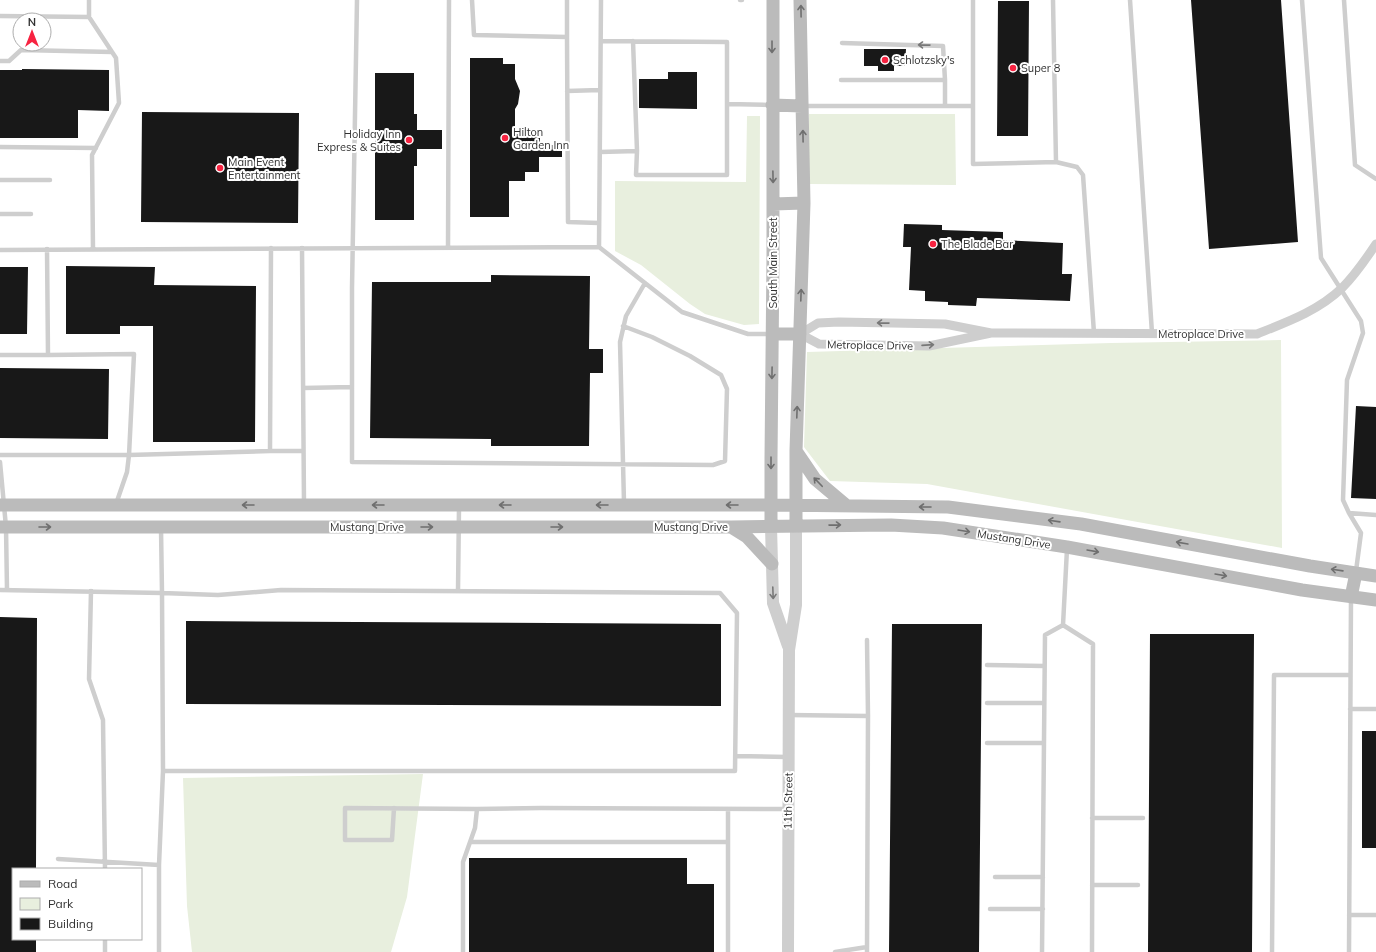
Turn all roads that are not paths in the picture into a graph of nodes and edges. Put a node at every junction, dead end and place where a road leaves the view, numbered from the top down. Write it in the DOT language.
graph roads {
  1 [pos="89,0"];
  2 [pos="357,0"];
  3 [pos="449,0"];
  4 [pos="472,0"];
  5 [pos="567,0"];
  6 [pos="601,0"];
  7 [pos="772,0"];
  8 [pos="800,0"];
  9 [pos="972,0"];
  10 [pos="1053,0"];
  11 [pos="1130,0"];
  12 [pos="1302,0"];
  13 [pos="1344,0"];
  14 [pos="0,16"];
  15 [pos="89,17"];
  16 [pos="567,37"];
  17 [pos="601,41"];
  18 [pos="632,41"];
  19 [pos="842,44"];
  20 [pos="112,52"];
  21 [pos="0,61"];
  22 [pos="841,80"];
  23 [pos="945,80"];
  24 [pos="600,90"];
  25 [pos="567,91"];
  26 [pos="727,104"];
  27 [pos="772,105"];
  28 [pos="802,106"];
  29 [pos="945,106"];
  30 [pos="973,106"];
  31 [pos="0,147"];
  32 [pos="96,148"];
  33 [pos="637,151"];
  34 [pos="600,152"];
  35 [pos="1056,162"];
  36 [pos="1376,179"];
  37 [pos="0,180"];
  38 [pos="50,180"];
  39 [pos="804,203"];
  40 [pos="773,204"];
  41 [pos="0,214"];
  42 [pos="31,214"];
  43 [pos="599,223"];
  44 [pos="1376,244"];
  45 [pos="599,247"];
  46 [pos="271,248"];
  47 [pos="302,248"];
  48 [pos="354,248"];
  49 [pos="448,248"];
  50 [pos="93,249"];
  51 [pos="0,250"];
  52 [pos="47,250"];
  53 [pos="645,283"];
  54 [pos="1341,288"];
  55 [pos="623,326"];
  56 [pos="991,333"];
  57 [pos="1094,333"];
  58 [pos="1152,333"];
  59 [pos="773,334"];
  60 [pos="800,334"];
  61 [pos="0,354"];
  62 [pos="48,355"];
  63 [pos="352,387"];
  64 [pos="303,388"];
  65 [pos="270,451"];
  66 [pos="304,451"];
  67 [pos="796,451"];
  68 [pos="0,455"];
  69 [pos="129,455"];
  70 [pos="0,462"];
  71 [pos="623,464"];
  72 [pos="2,505"];
  73 [pos="116,505"];
  74 [pos="304,505"];
  75 [pos="459,505"];
  76 [pos="624,505"];
  77 [pos="771,505"];
  78 [pos="796,506"];
  79 [pos="847,506"];
  80 [pos="1349,514"];
  81 [pos="1376,515"];
  82 [pos="772,526"];
  83 [pos="796,526"];
  84 [pos="3,527"];
  85 [pos="161,527"];
  86 [pos="304,527"];
  87 [pos="459,527"];
  88 [pos="730,527"];
  89 [pos="1067,547"];
  90 [pos="772,564"];
  91 [pos="1356,573"];
  92 [pos="1376,576"];
  93 [pos="0,590"];
  94 [pos="7,590"];
  95 [pos="90,591"];
  96 [pos="458,591"];
  97 [pos="162,592"];
  98 [pos="1351,597"];
  99 [pos="1376,600"];
  100 [pos="1063,625"];
  101 [pos="867,640"];
  102 [pos="789,650"];
  103 [pos="987,665"];
  104 [pos="1044,666"];
  105 [pos="1350,675"];
  106 [pos="987,703"];
  107 [pos="1044,703"];
  108 [pos="1350,709"];
  109 [pos="1376,709"];
  110 [pos="789,715"];
  111 [pos="868,716"];
  112 [pos="987,743"];
  113 [pos="1044,743"];
  114 [pos="735,756"];
  115 [pos="788,757"];
  116 [pos="163,771"];
  117 [pos="394,808"];
  118 [pos="477,809"];
  119 [pos="728,809"];
  120 [pos="788,809"];
  121 [pos="1092,818"];
  122 [pos="1143,818"];
  123 [pos="471,842"];
  124 [pos="728,842"];
  125 [pos="58,858"];
  126 [pos="106,862"];
  127 [pos="158,865"];
  128 [pos="106,868"];
  129 [pos="1043,876"];
  130 [pos="995,877"];
  131 [pos="1092,885"];
  132 [pos="1138,885"];
  133 [pos="990,909"];
  134 [pos="1043,909"];
  135 [pos="1349,914"];
  136 [pos="1376,915"];
  137 [pos="105,940"];
  138 [pos="867,949"];
  139 [pos="105,952"];
  140 [pos="159,952"];
  141 [pos="463,952"];
  142 [pos="728,952"];
  143 [pos="788,952"];
  144 [pos="835,952"];
  145 [pos="1042,952"];
  146 [pos="1092,952"];
  147 [pos="1272,952"];
  148 [pos="1349,952"];
  1 -- 15 [label="lane"];
  2 -- 48 [label="lane"];
  3 -- 49 [label="lane"];
  4 -- 16 [label="lane"];
  5 -- 16 [label="lane"];
  6 -- 17 [label="lane"];
  7 -- 27 [label="main road, South Main Street, one-way"];
  28 -- 8 [label="main road, one-way"];
  9 -- 30 [label="lane"];
  10 -- 35 [label="lane"];
  11 -- 58 [label="lane"];
  12 -- 54 [label="lane"];
  13 -- 36 [label="lane"];
  14 -- 15 [label="lane"];
  15 -- 20 [label="lane"];
  16 -- 25 [label="lane"];
  17 -- 18 [label="lane"];
  17 -- 24 [label="lane"];
  18 -- 26 [label="lane"];
  18 -- 33 [label="lane"];
  23 -- 19 [label="lane, one-way"];
  20 -- 21 [label="lane"];
  20 -- 32 [label="lane"];
  22 -- 23 [label="lane"];
  23 -- 29 [label="lane"];
  24 -- 25 [label="lane"];
  24 -- 34 [label="lane"];
  25 -- 43 [label="lane"];
  26 -- 27 [label="lane"];
  26 -- 33 [label="lane"];
  27 -- 28 [label="main road"];
  27 -- 40 [label="main road, South Main Street, one-way"];
  28 -- 29 [label="lane"];
  39 -- 28 [label="main road, one-way"];
  29 -- 30 [label="lane"];
  30 -- 35 [label="lane"];
  31 -- 32 [label="lane"];
  32 -- 50 [label="lane"];
  33 -- 34 [label="lane"];
  34 -- 43 [label="lane"];
  35 -- 57 [label="lane"];
  37 -- 38 [label="lane"];
  39 -- 40 [label="main road"];
  60 -- 39 [label="main road, one-way"];
  40 -- 59 [label="main road, South Main Street"];
  41 -- 42 [label="lane"];
  43 -- 45 [label="lane"];
  44 -- 54 [label="street, Metroplace Drive"];
  45 -- 49 [label="lane"];
  45 -- 53 [label="lane"];
  46 -- 47 [label="lane"];
  46 -- 50 [label="lane"];
  46 -- 65 [label="lane"];
  47 -- 48 [label="lane"];
  47 -- 64 [label="lane"];
  48 -- 49 [label="lane"];
  48 -- 63 [label="lane"];
  50 -- 52 [label="lane"];
  51 -- 52 [label="lane"];
  52 -- 62 [label="lane"];
  53 -- 55 [label="lane"];
  53 -- 59 [label="lane"];
  54 -- 58 [label="street, Metroplace Drive"];
  54 -- 80 [label="lane"];
  55 -- 71 [label="lane"];
  55 -- 71 [label="lane"];
  56 -- 57 [label="street, Metroplace Drive"];
  60 -- 56 [label="street, Metroplace Drive, one-way"];
  56 -- 60 [label="street, Metroplace Drive, one-way"];
  57 -- 58 [label="street, Metroplace Drive"];
  59 -- 60 [label="main road"];
  59 -- 77 [label="main road, South Main Street, one-way"];
  67 -- 60 [label="main road, one-way"];
  61 -- 62 [label="lane"];
  62 -- 69 [label="lane"];
  63 -- 64 [label="lane"];
  63 -- 71 [label="lane"];
  64 -- 66 [label="lane"];
  65 -- 66 [label="lane"];
  65 -- 69 [label="lane"];
  66 -- 74 [label="lane"];
  67 -- 78 [label="main road"];
  79 -- 67 [label="main road, one-way"];
  68 -- 69 [label="lane"];
  69 -- 73 [label="lane"];
  70 -- 72 [label="lane"];
  71 -- 76 [label="lane"];
  72 -- 73 [label="main road, Mustang Drive"];
  72 -- 84 [label="lane"];
  74 -- 73 [label="main road, Mustang Drive, one-way"];
  75 -- 74 [label="main road, Mustang Drive, one-way"];
  74 -- 86 [label="main road"];
  76 -- 75 [label="main road, Mustang Drive, one-way"];
  75 -- 87 [label="lane"];
  77 -- 76 [label="main road, Mustang Drive, one-way"];
  77 -- 78 [label="main road, Mustang Drive"];
  77 -- 82 [label="main road, South Main Street"];
  78 -- 79 [label="main road, Mustang Drive"];
  78 -- 83 [label="main road"];
  91 -- 79 [label="main road, Mustang Drive, one-way"];
  80 -- 81 [label="lane"];
  80 -- 91 [label="lane"];
  82 -- 83 [label="main road, Mustang Drive"];
  82 -- 88 [label="main road, Mustang Drive"];
  82 -- 90 [label="street, 11th Street"];
  83 -- 89 [label="main road, Mustang Drive, one-way"];
  83 -- 102 [label="street, 11th Street"];
  84 -- 85 [label="main road, Mustang Drive, one-way"];
  84 -- 94 [label="lane"];
  85 -- 86 [label="main road, Mustang Drive"];
  85 -- 97 [label="lane"];
  86 -- 87 [label="main road, Mustang Drive, one-way"];
  87 -- 88 [label="main road, Mustang Drive, one-way"];
  87 -- 96 [label="lane"];
  88 -- 90 [label="main road"];
  89 -- 98 [label="main road, Mustang Drive, one-way"];
  89 -- 100 [label="lane"];
  90 -- 102 [label="street, 11th Street, one-way"];
  91 -- 92 [label="main road, Mustang Drive"];
  91 -- 98 [label="main road"];
  93 -- 94 [label="lane"];
  94 -- 95 [label="lane"];
  95 -- 97 [label="lane"];
  95 -- 126 [label="lane"];
  96 -- 97 [label="lane"];
  96 -- 114 [label="lane"];
  97 -- 116 [label="lane"];
  98 -- 99 [label="main road, Mustang Drive"];
  98 -- 105 [label="lane"];
  100 -- 104 [label="lane"];
  100 -- 121 [label="lane"];
  101 -- 111 [label="lane"];
  102 -- 110 [label="street, 11th Street"];
  103 -- 104 [label="lane"];
  104 -- 107 [label="lane"];
  105 -- 108 [label="lane"];
  105 -- 147 [label="lane"];
  106 -- 107 [label="lane"];
  107 -- 113 [label="lane"];
  108 -- 109 [label="lane"];
  108 -- 135 [label="lane"];
  110 -- 111 [label="lane"];
  110 -- 115 [label="street, 11th Street"];
  111 -- 138 [label="lane"];
  112 -- 113 [label="lane"];
  113 -- 129 [label="lane"];
  114 -- 115 [label="lane"];
  114 -- 116 [label="lane"];
  115 -- 120 [label="street, 11th Street"];
  116 -- 127 [label="lane"];
  117 -- 117 [label="lane"];
  117 -- 118 [label="lane"];
  118 -- 119 [label="lane"];
  118 -- 123 [label="lane"];
  119 -- 120 [label="lane"];
  119 -- 124 [label="lane"];
  120 -- 143 [label="street, 11th Street"];
  121 -- 122 [label="lane"];
  121 -- 131 [label="lane"];
  123 -- 124 [label="lane"];
  123 -- 141 [label="lane"];
  124 -- 142 [label="lane"];
  125 -- 126 [label="lane"];
  126 -- 127 [label="lane"];
  126 -- 128 [label="lane"];
  127 -- 140 [label="lane"];
  129 -- 130 [label="lane"];
  129 -- 134 [label="lane"];
  131 -- 132 [label="lane"];
  131 -- 146 [label="lane"];
  133 -- 134 [label="lane"];
  134 -- 145 [label="lane"];
  135 -- 136 [label="lane"];
  135 -- 148 [label="lane"];
  137 -- 139 [label="lane"];
  138 -- 144 [label="lane"];
}
